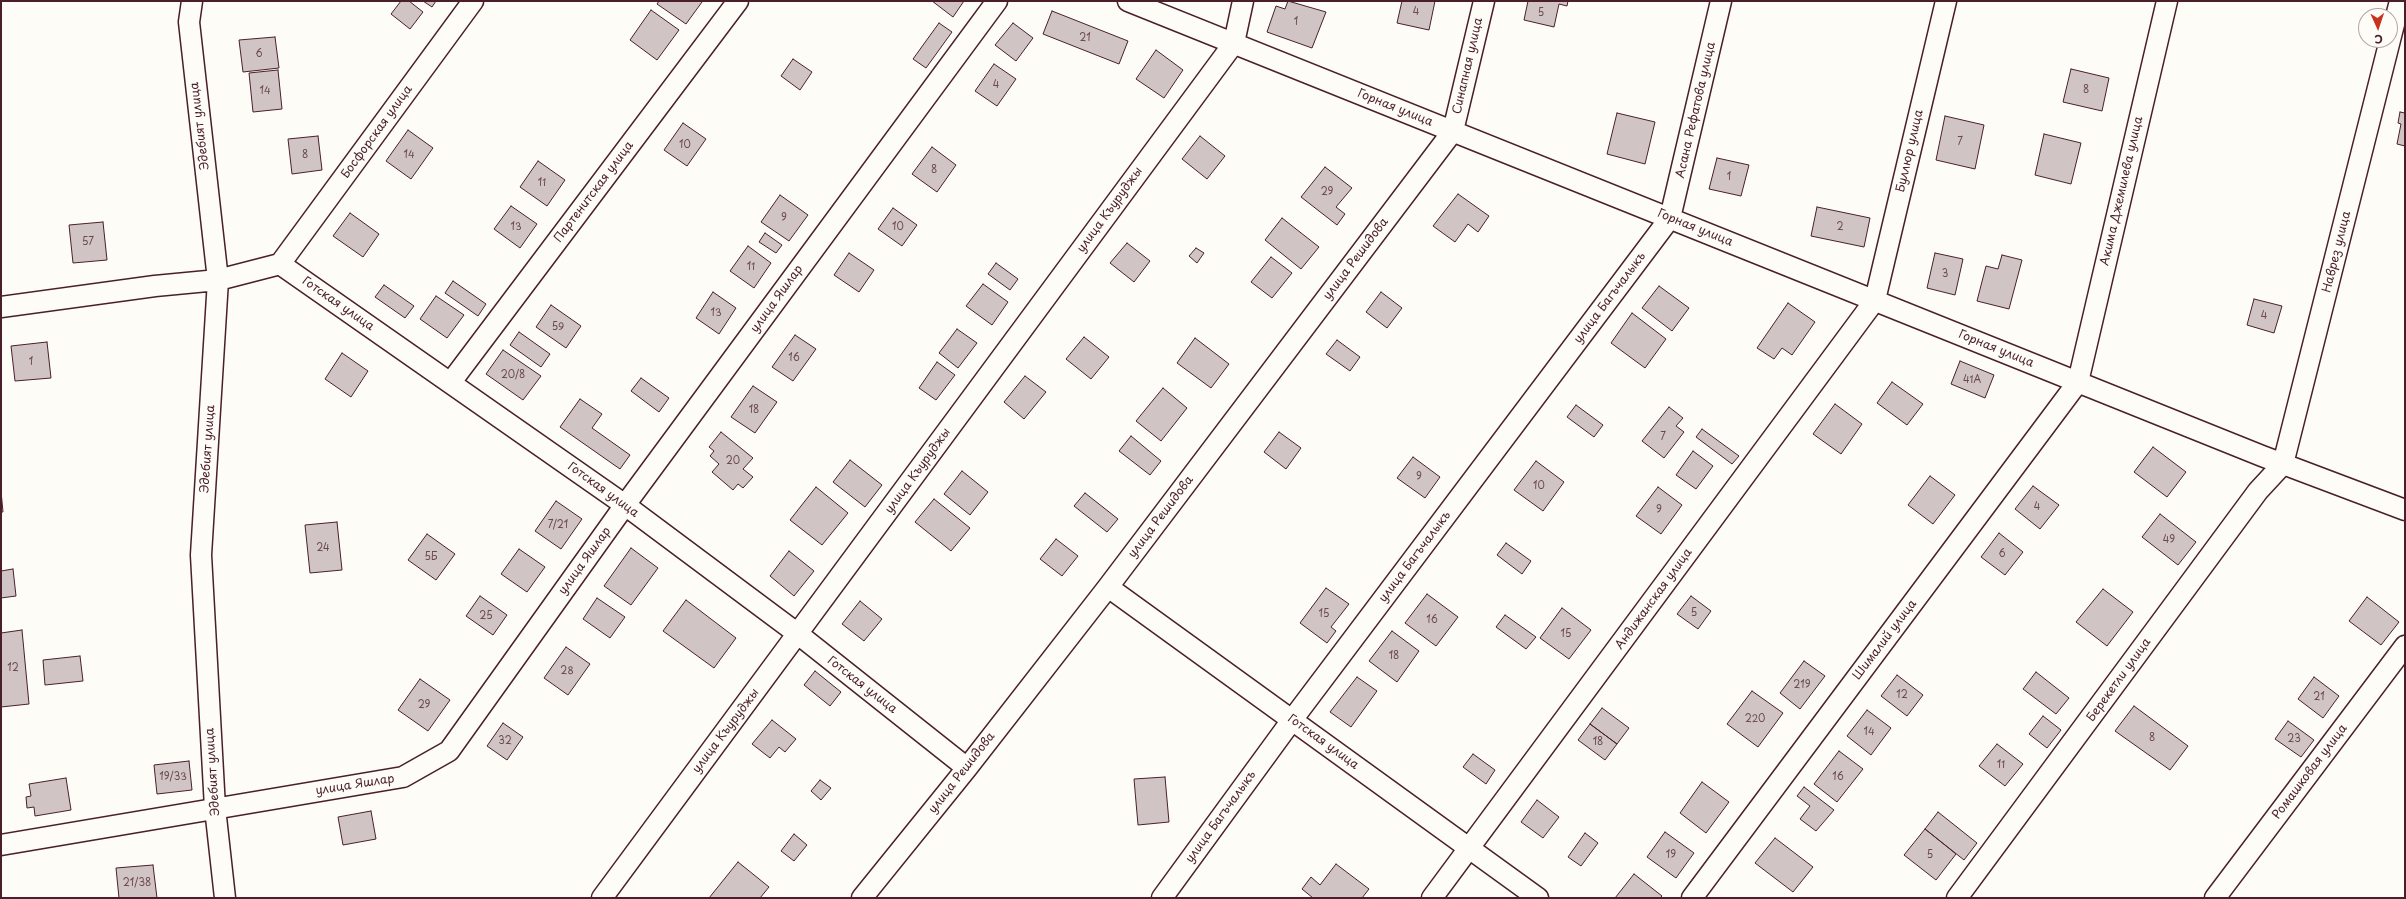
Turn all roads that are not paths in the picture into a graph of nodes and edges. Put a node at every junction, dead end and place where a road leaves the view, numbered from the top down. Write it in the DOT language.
graph roads {
  1 [pos="192,1"];
  2 [pos="473,1"];
  3 [pos="738,1"];
  4 [pos="997,1"];
  5 [pos="1128,1"];
  6 [pos="1243,1"];
  7 [pos="1484,1"];
  8 [pos="1721,1"];
  9 [pos="1946,1"];
  10 [pos="2166,1"];
  11 [pos="1234,43"];
  12 [pos="2388,48"];
  13 [pos="1453,131"];
  14 [pos="1670,218"];
  15 [pos="280,264"];
  16 [pos="218,280"];
  17 [pos="1875,300"];
  18 [pos="1,307"];
  19 [pos="451,382"];
  20 [pos="2078,382"];
  21 [pos="2283,464"];
  22 [pos="625,505"];
  23 [pos="2405,510"];
  24 [pos="1108,587"];
  25 [pos="798,634"];
  26 [pos="2405,646"];
  27 [pos="1292,720"];
  28 [pos="967,768"];
  29 [pos="215,808"];
  30 [pos="1,845"];
  31 [pos="1470,849"];
  32 [pos="225,898"];
  33 [pos="602,898"];
  34 [pos="862,898"];
  35 [pos="1162,898"];
  36 [pos="1432,898"];
  37 [pos="1538,898"];
  38 [pos="1692,898"];
  39 [pos="1957,898"];
  40 [pos="2215,898"];
  1 -- 16 [label="street, Эдебият улица"];
  2 -- 15 [label="street, Босфорская улица"];
  3 -- 19 [label="street, Партенитская улица"];
  4 -- 22 [label="street, улица Яшлар"];
  5 -- 11 [label="street, Горная улица"];
  6 -- 11 [label="street"];
  7 -- 13 [label="street, Синапная улица"];
  8 -- 14 [label="street, Асана Рефатова улица"];
  9 -- 17 [label="street, Буллюр улица"];
  10 -- 20 [label="street, Акима Джемилева улица"];
  11 -- 13 [label="street, Горная улица"];
  11 -- 25 [label="street, улица Къуруджы"];
  12 -- 21 [label="street, Наврез улица"];
  13 -- 14 [label="street, Горная улица"];
  13 -- 24 [label="street, улица Решидова"];
  14 -- 17 [label="street, Горная улица"];
  14 -- 27 [label="street, улица Багъчалыкъ"];
  15 -- 16 [label="street"];
  15 -- 19 [label="street, Готская улица"];
  16 -- 18 [label="street"];
  16 -- 29 [label="street, Эдебият улица"];
  17 -- 20 [label="street, Горная улица"];
  17 -- 31 [label="street, Андижанская улица"];
  19 -- 22 [label="street, Готская улица"];
  20 -- 21 [label="street, Горная улица"];
  20 -- 38 [label="street, Шималий улица"];
  21 -- 23 [label="street, Горная улица"];
  21 -- 39 [label="street, Берекетли улица"];
  22 -- 25 [label="street, Готская улица"];
  22 -- 29 [label="street, улица Яшлар"];
  24 -- 27 [label="street, Готская улица"];
  24 -- 28 [label="street, улица Решидова"];
  25 -- 28 [label="street, Готская улица"];
  25 -- 33 [label="street, улица Къуруджы"];
  26 -- 40 [label="street, Ромашковая улица"];
  27 -- 31 [label="street, Готская улица"];
  27 -- 35 [label="street, улица Багъчалыкъ"];
  28 -- 34 [label="street, улица Решидова"];
  29 -- 30 [label="street, улица Яшлар"];
  29 -- 32 [label="street, Эдебият улица"];
  31 -- 36 [label="street, Андижанская улица"];
  31 -- 37 [label="street, Готская улица"];
}
